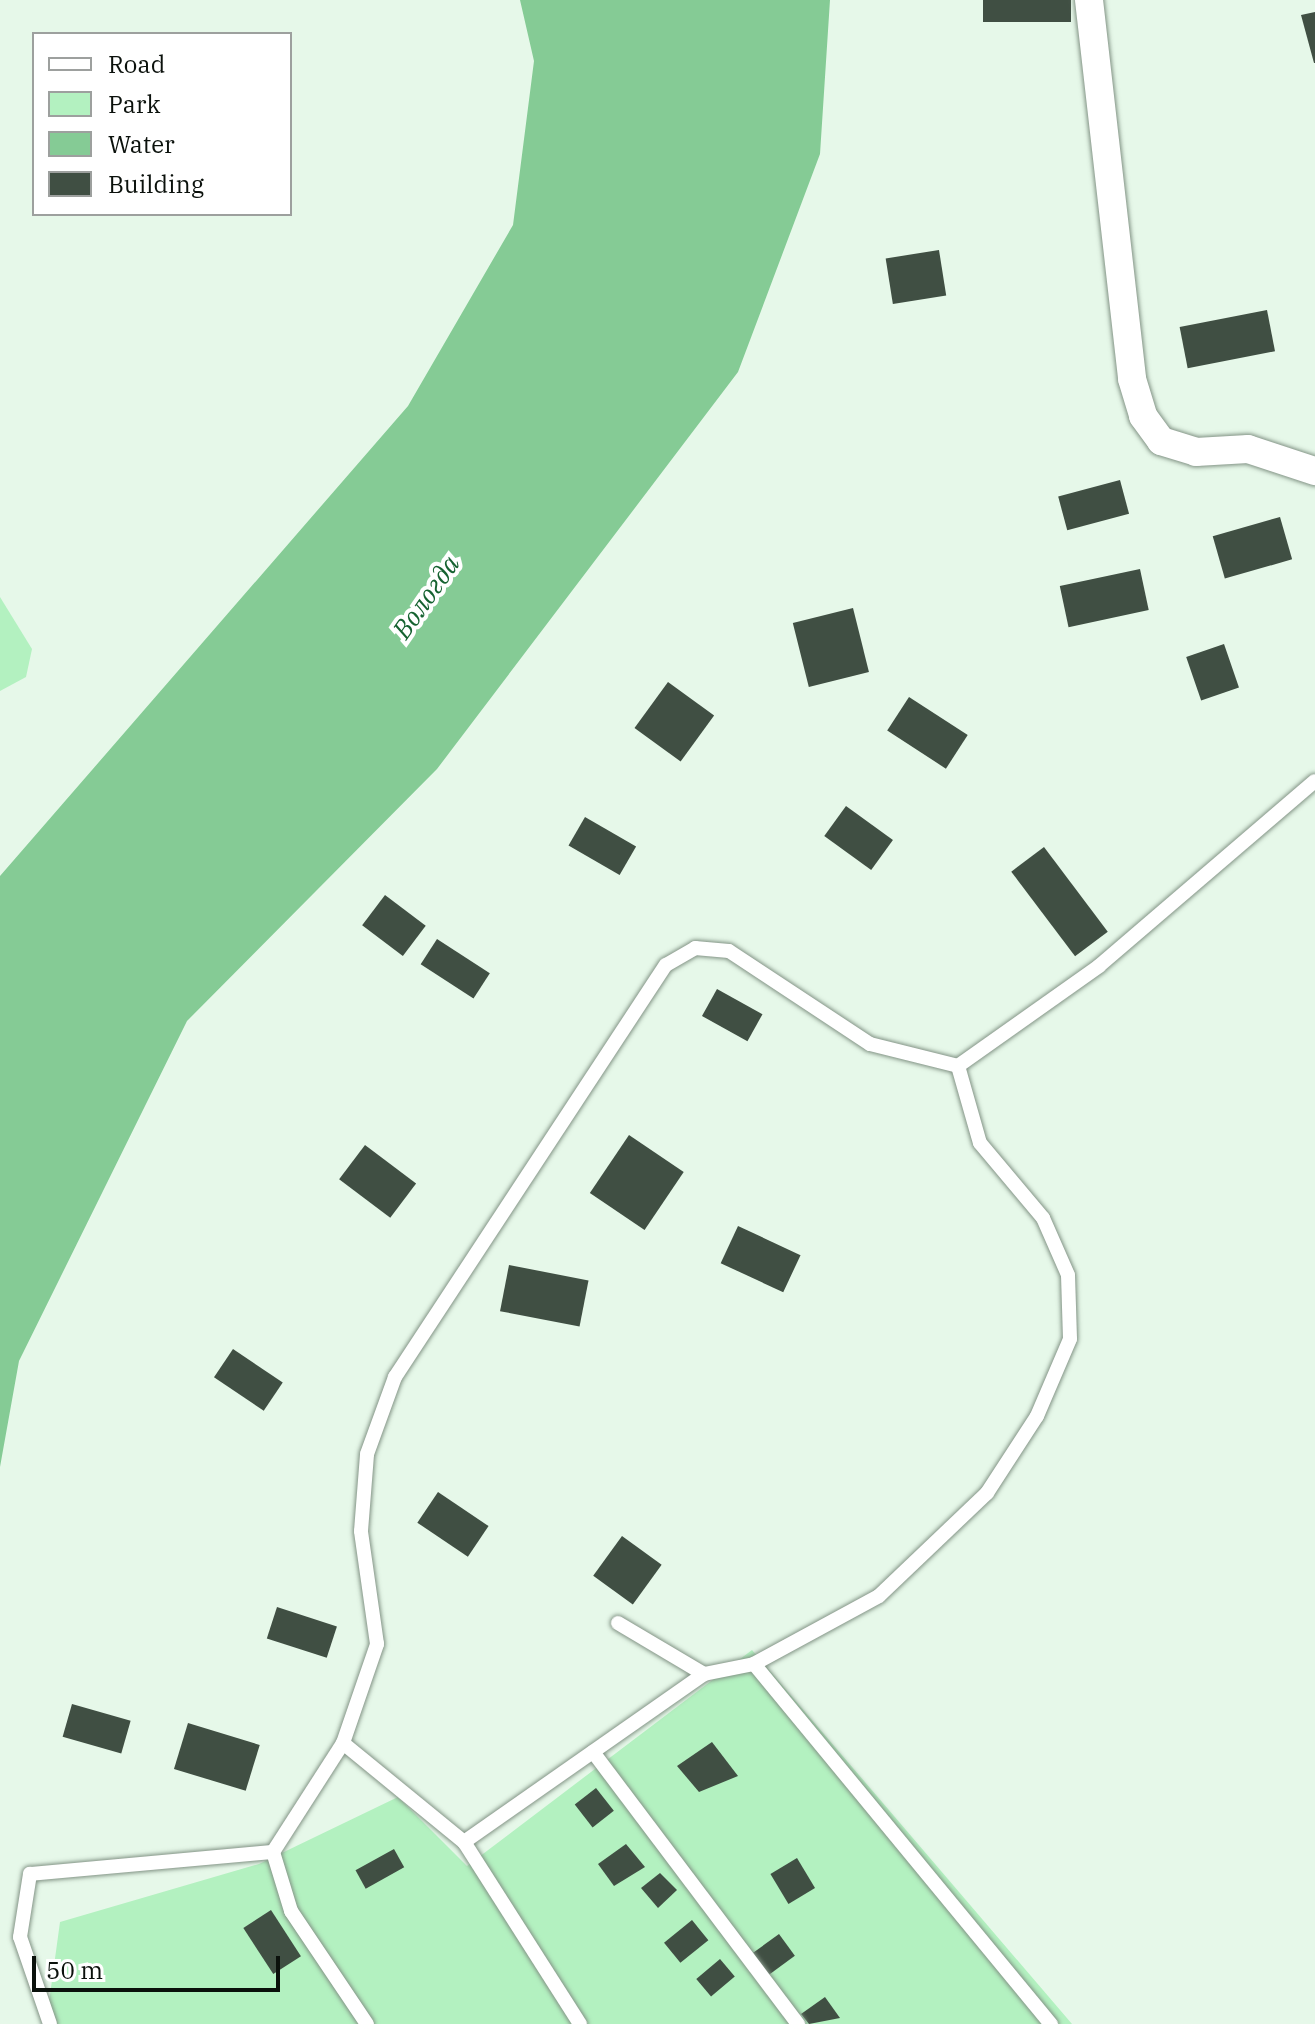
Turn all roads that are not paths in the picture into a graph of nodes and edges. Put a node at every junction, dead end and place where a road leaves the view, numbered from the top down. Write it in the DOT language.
graph roads {
  1 [pos="1089,0"];
  2 [pos="1315,471"];
  3 [pos="1315,781"];
  4 [pos="958,1066"];
  5 [pos="618,1623"];
  6 [pos="754,1664"];
  7 [pos="704,1674"];
  8 [pos="343,1743"];
  9 [pos="593,1752"];
  10 [pos="464,1842"];
  11 [pos="273,1852"];
  12 [pos="50,2024"];
  13 [pos="367,2024"];
  14 [pos="580,2024"];
  15 [pos="798,2024"];
  16 [pos="1051,2024"];
  1 -- 2 [label="street"];
  3 -- 4 [label="lane"];
  4 -- 6 [label="lane"];
  4 -- 8 [label="lane"];
  5 -- 7 [label="lane"];
  6 -- 7 [label="lane"];
  6 -- 16 [label="lane"];
  7 -- 9 [label="lane"];
  8 -- 10 [label="lane"];
  8 -- 11 [label="lane"];
  9 -- 10 [label="lane"];
  9 -- 15 [label="lane"];
  10 -- 14 [label="lane"];
  11 -- 12 [label="lane"];
  11 -- 13 [label="lane"];
}
